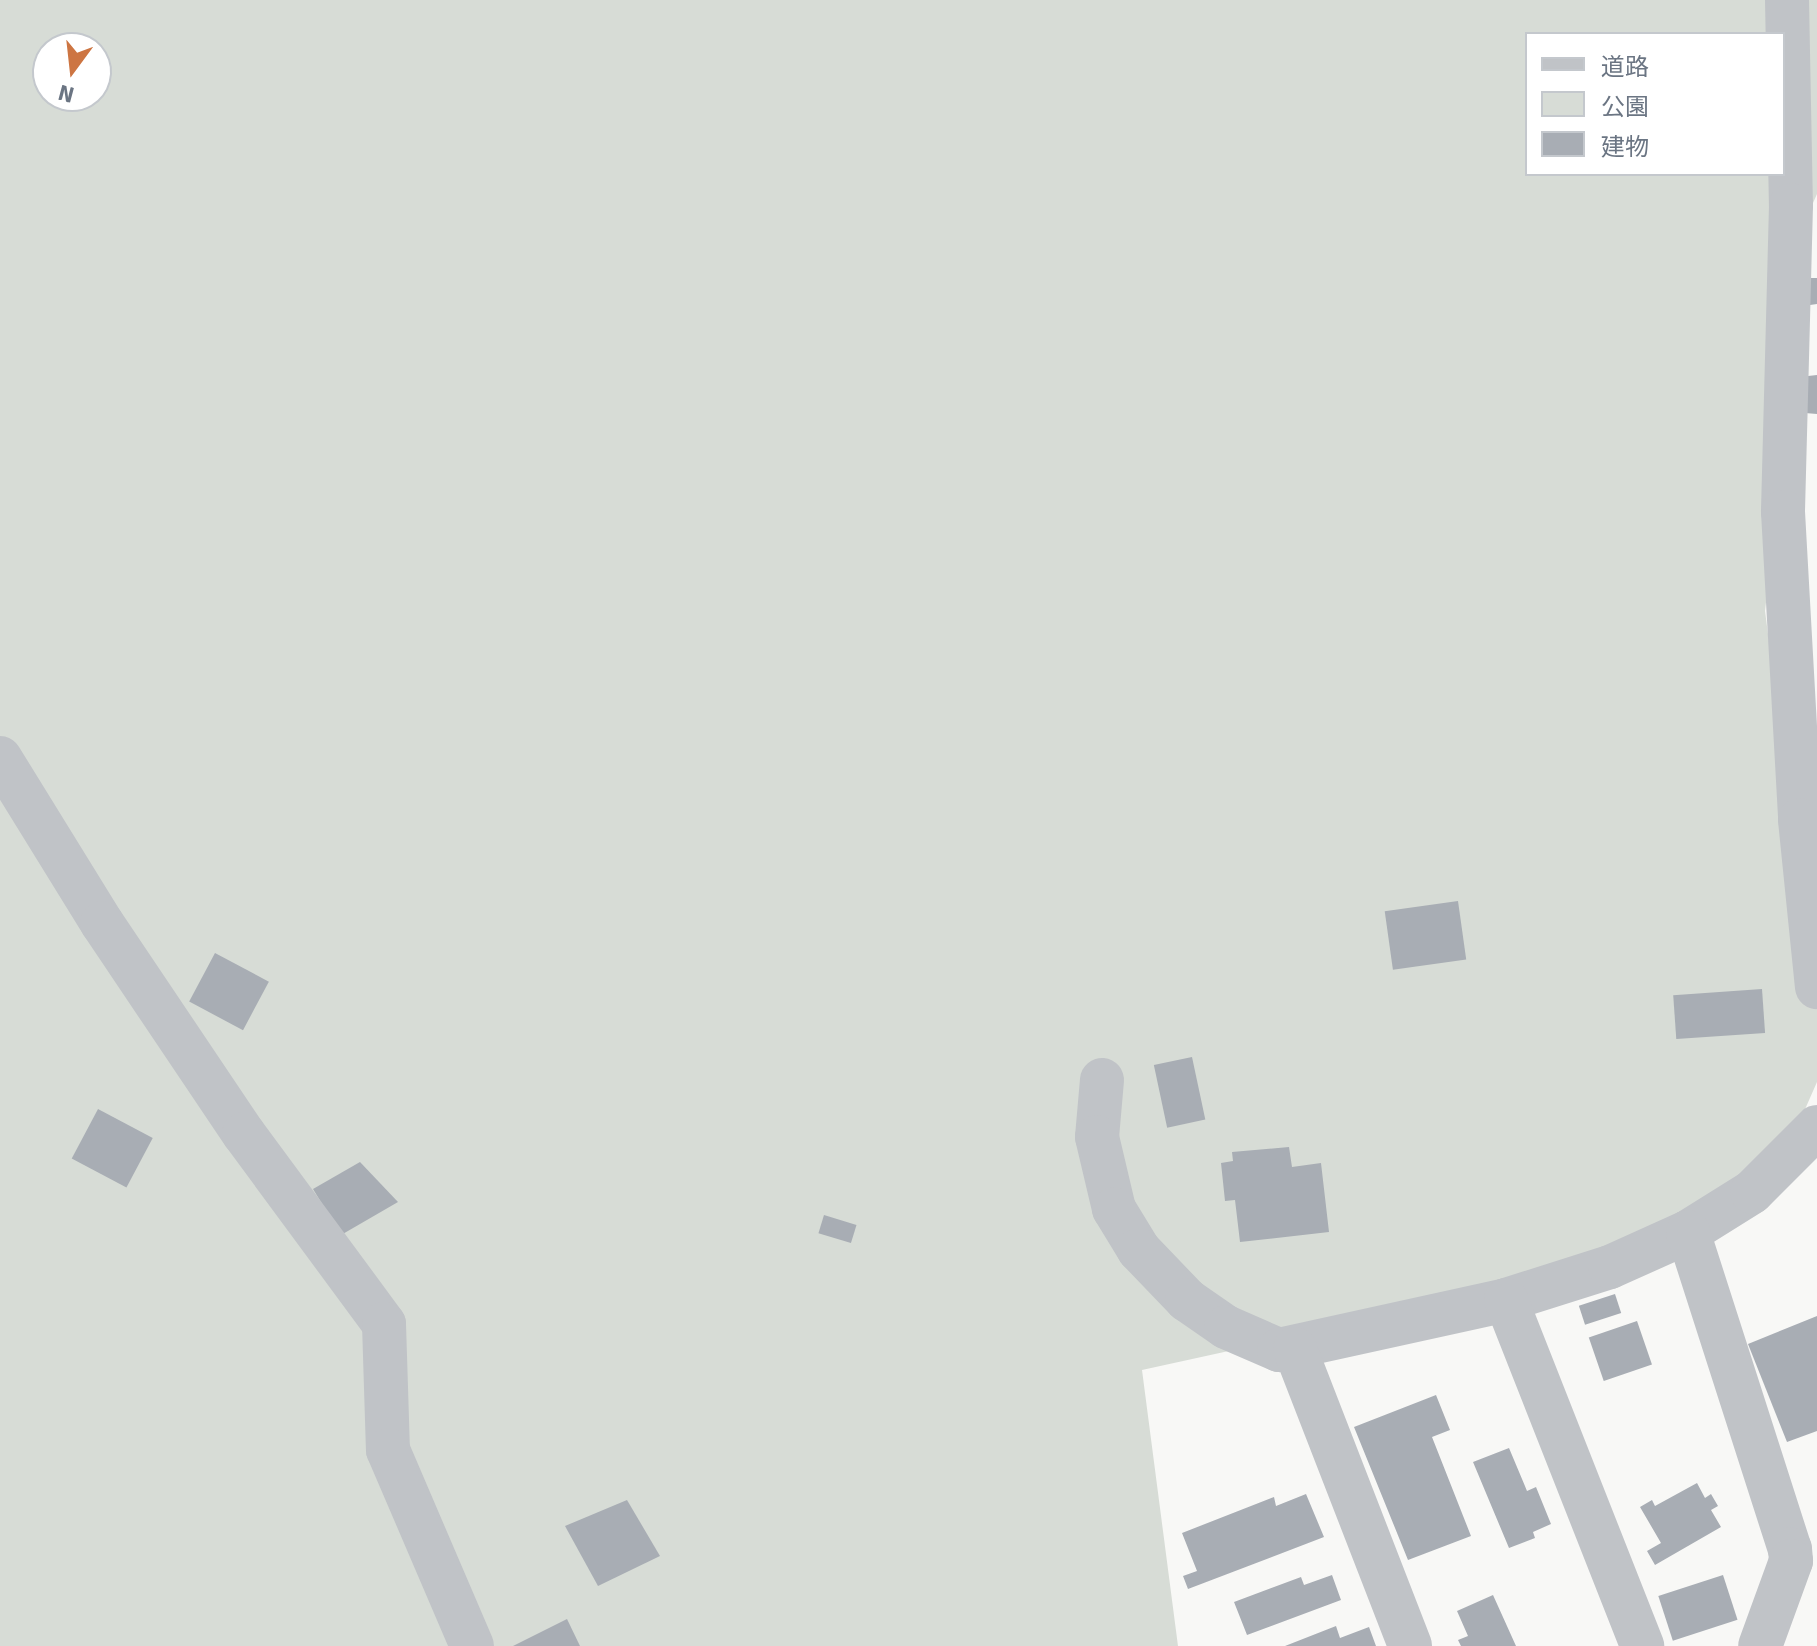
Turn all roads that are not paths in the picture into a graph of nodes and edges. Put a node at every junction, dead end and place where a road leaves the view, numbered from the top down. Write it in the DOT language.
graph roads {
  1 [pos="1787,0"];
  2 [pos="0,758"];
  3 [pos="1817,987"];
  4 [pos="1102,1080"];
  5 [pos="1817,1127"];
  6 [pos="1688,1232"];
  7 [pos="1506,1300"];
  8 [pos="1295,1349"];
  9 [pos="472,1646"];
  10 [pos="1410,1646"];
  11 [pos="1642,1646"];
  12 [pos="1760,1646"];
  1 -- 3 [label="street"];
  2 -- 9 [label="street"];
  4 -- 8 [label="street"];
  5 -- 6 [label="street"];
  6 -- 7 [label="street"];
  6 -- 12 [label="street"];
  7 -- 8 [label="street"];
  7 -- 11 [label="street"];
  8 -- 10 [label="street"];
}
